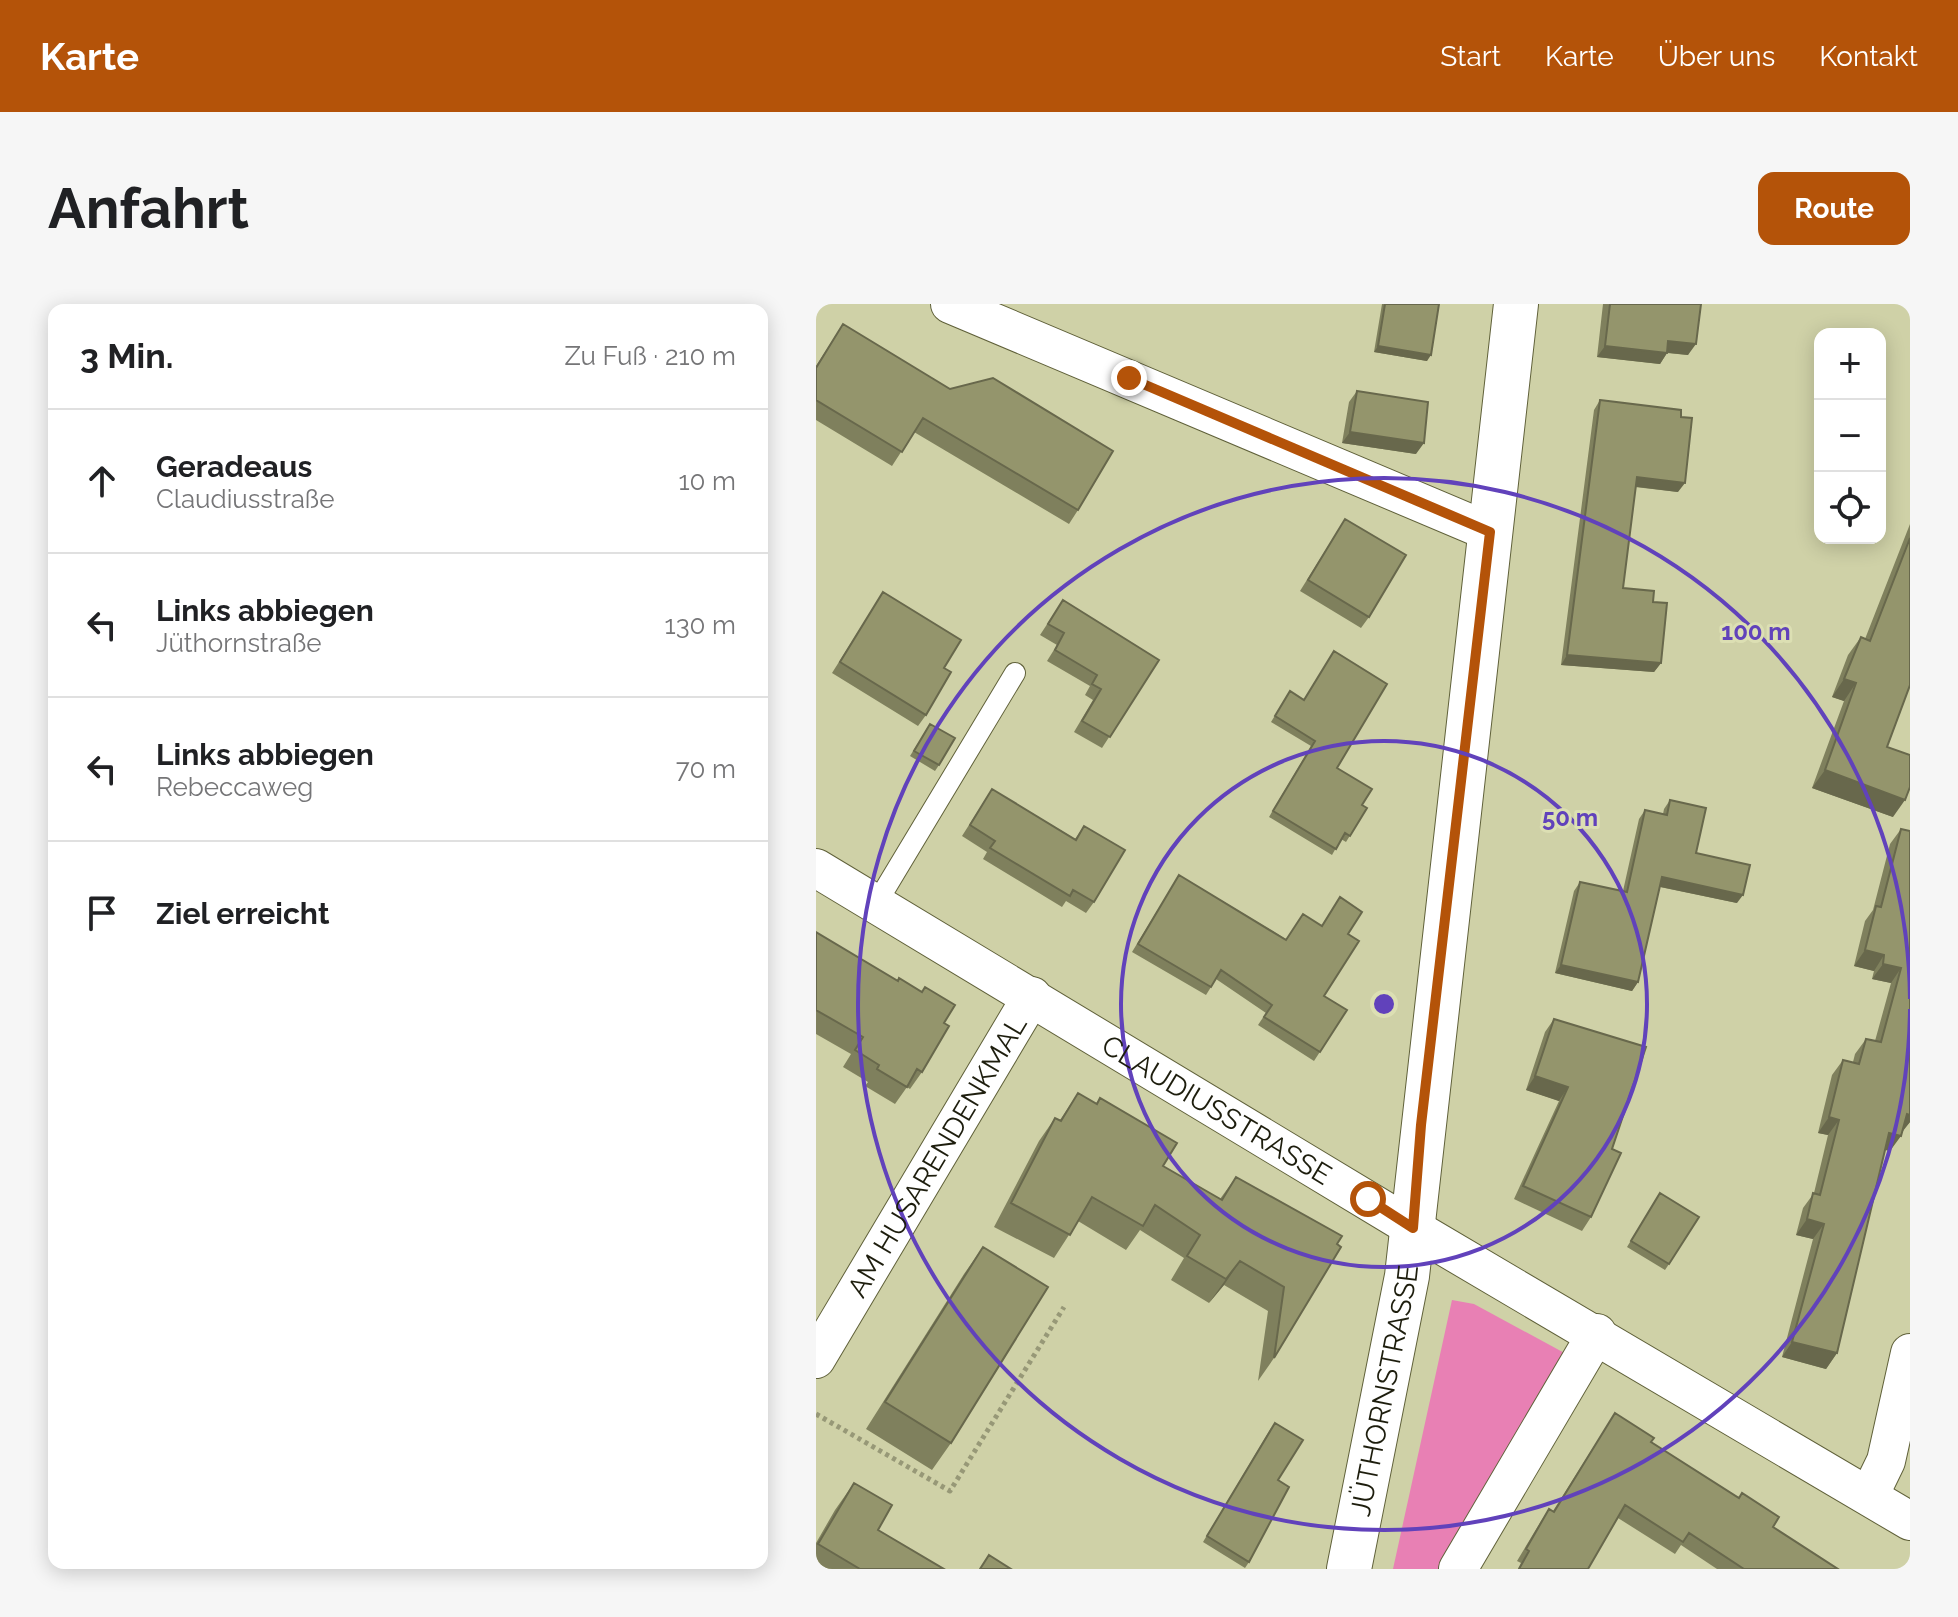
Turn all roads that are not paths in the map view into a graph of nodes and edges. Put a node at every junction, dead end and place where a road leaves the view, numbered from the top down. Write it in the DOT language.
graph roads {
  1 [pos="950,304"];
  2 [pos="1516,304"];
  3 [pos="1490,532"];
  4 [pos="1015,673"];
  5 [pos="816,868"];
  6 [pos="876,904"];
  7 [pos="1032,996"];
  8 [pos="1413,1228"];
  9 [pos="1597,1333"];
  10 [pos="1910,1353"];
  11 [pos="816,1359"];
  12 [pos="1869,1496"];
  13 [pos="1910,1521"];
  14 [pos="1349,1569"];
  15 [pos="1458,1569"];
  1 -- 3 [label="street"];
  2 -- 3 [label="street, JÜTHORNSTRASSE"];
  3 -- 8 [label="street, JÜTHORNSTRASSE"];
  4 -- 6 [label="lane"];
  5 -- 6 [label="street, CLAUDIUSSTRASSE"];
  6 -- 7 [label="street, CLAUDIUSSTRASSE"];
  7 -- 8 [label="street, CLAUDIUSSTRASSE"];
  7 -- 11 [label="street, AM HUSARENDENKMAL"];
  8 -- 9 [label="street, CLAUDIUSSTRASSE"];
  8 -- 14 [label="street, JÜTHORNSTRASSE"];
  9 -- 12 [label="street, CLAUDIUSSTRASSE"];
  9 -- 15 [label="street"];
  10 -- 12 [label="street"];
  12 -- 13 [label="street, CLAUDIUSSTRASSE"];
}
